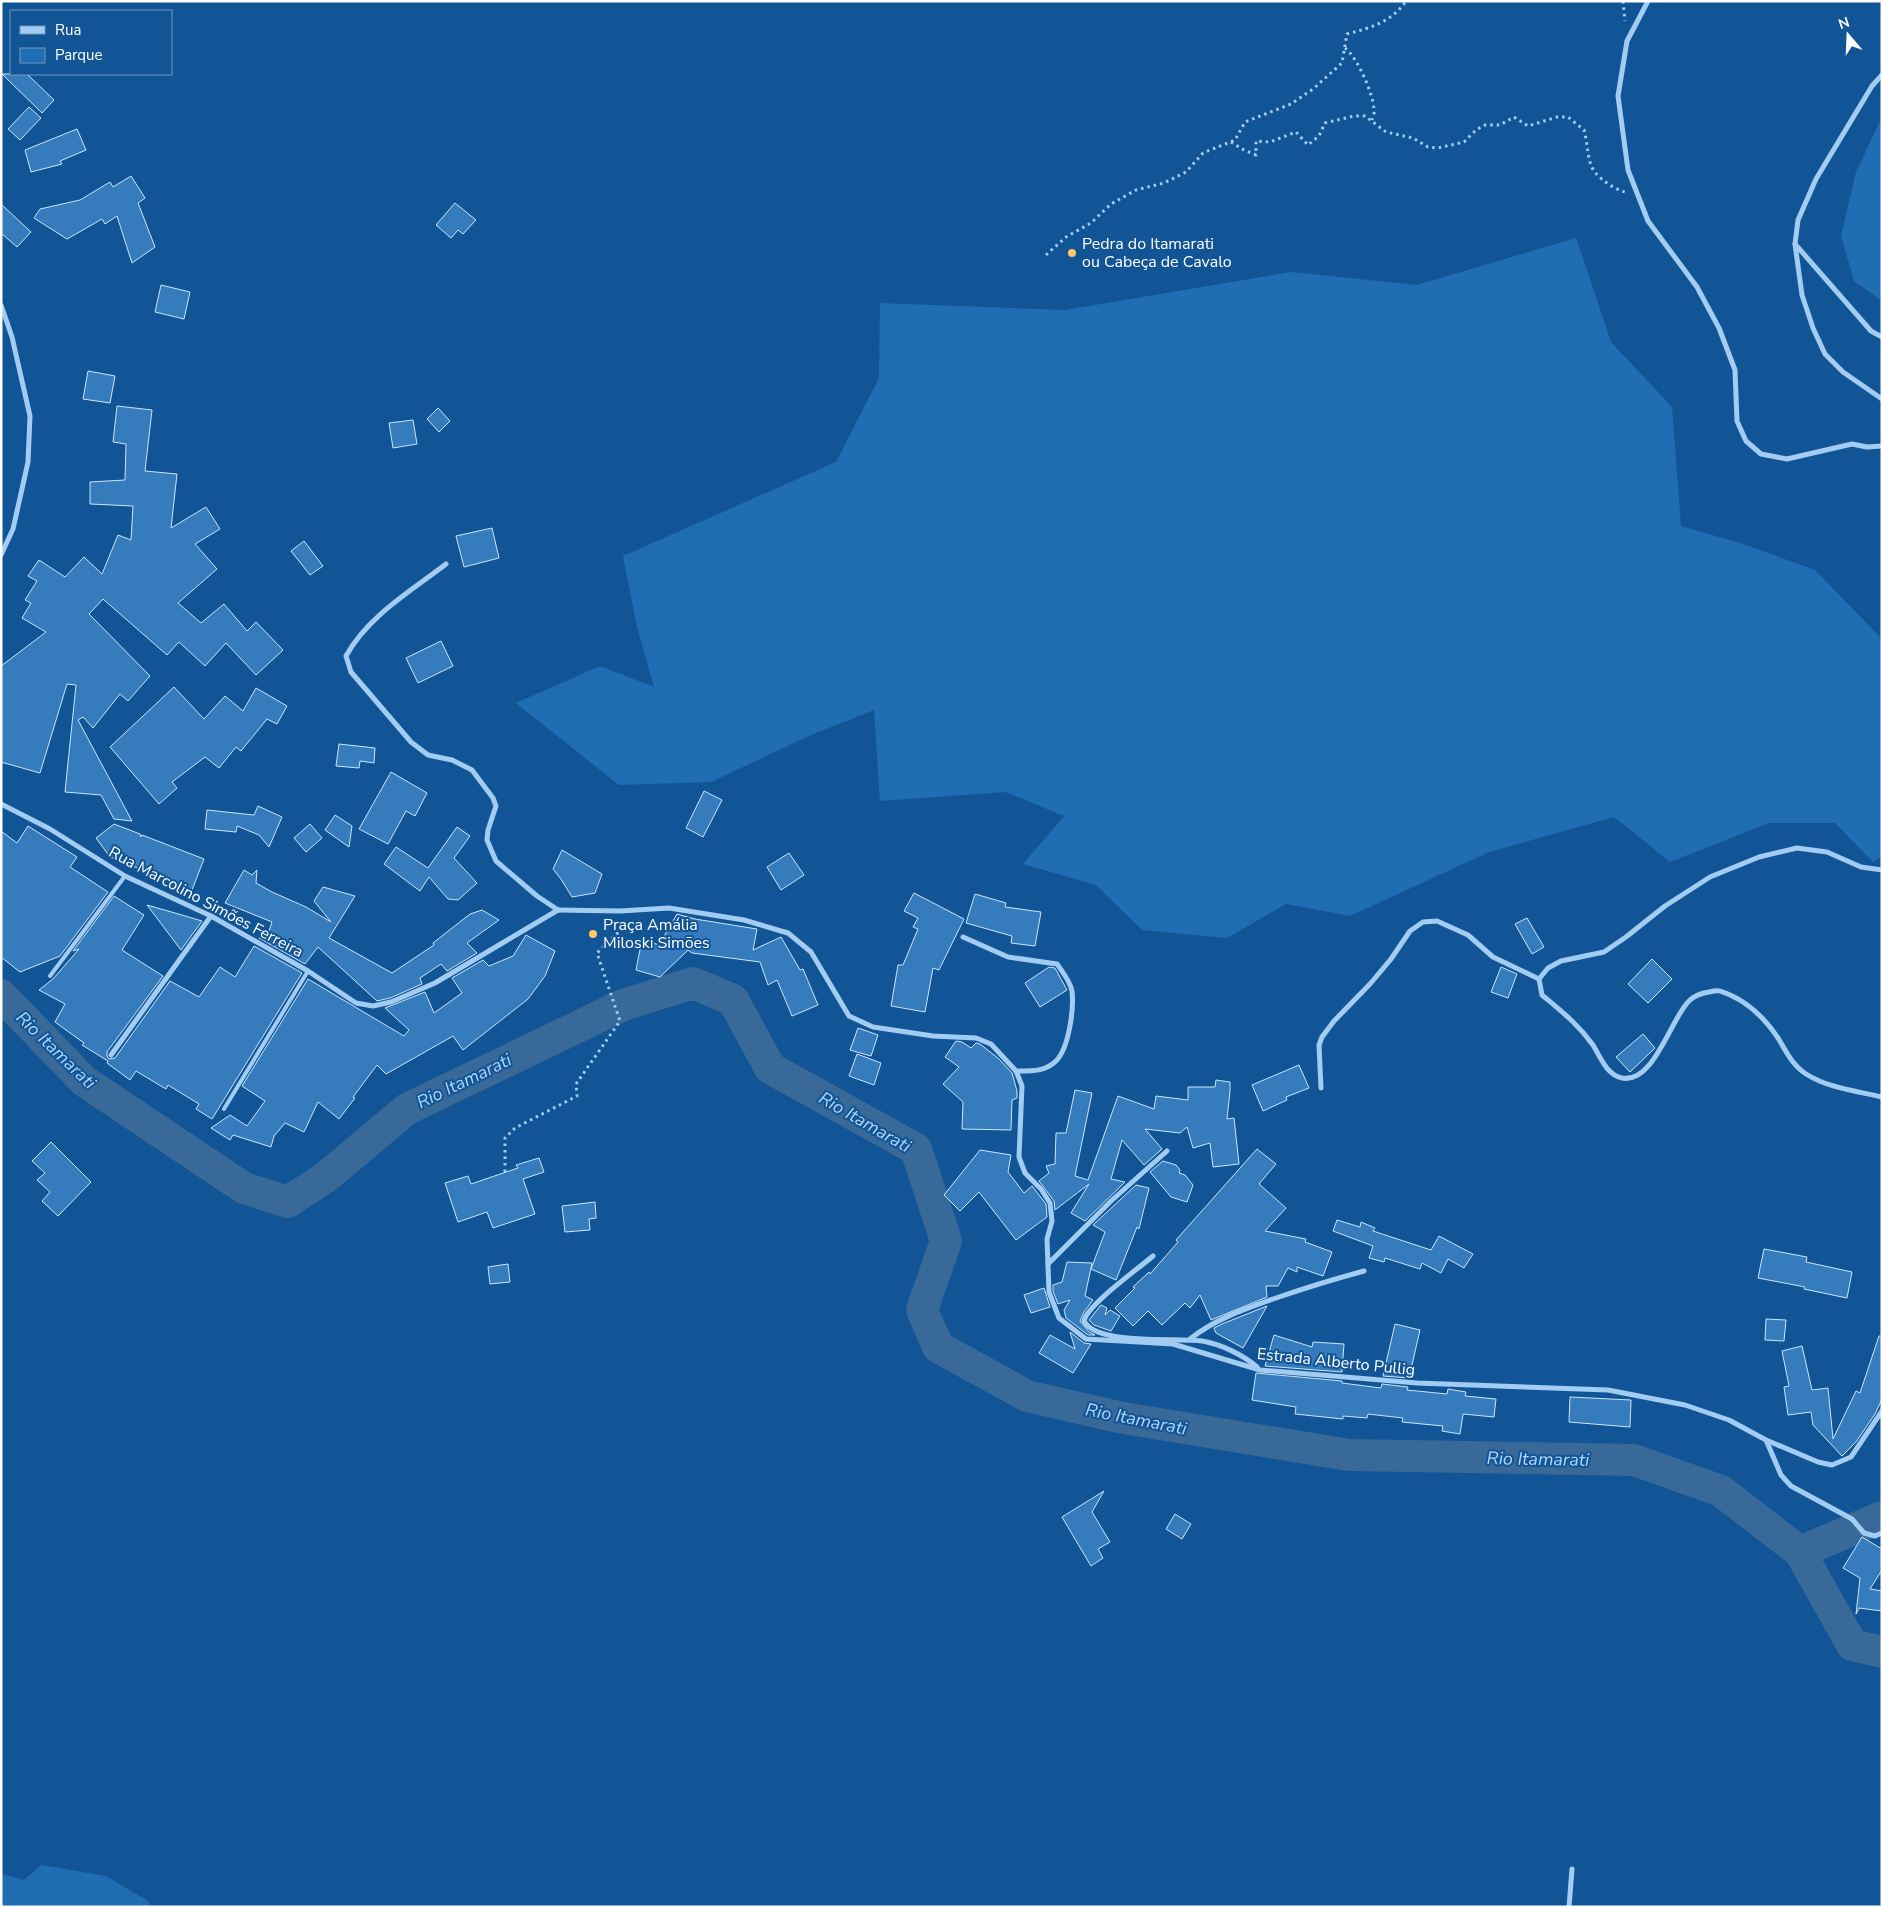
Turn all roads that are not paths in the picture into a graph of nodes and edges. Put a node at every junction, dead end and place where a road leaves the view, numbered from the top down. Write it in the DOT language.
graph roads {
  1 [pos="1648,1"];
  2 [pos="1882,75"];
  3 [pos="1795,244"];
  4 [pos="1,305"];
  5 [pos="1882,337"];
  6 [pos="1882,399"];
  7 [pos="1882,446"];
  8 [pos="1,555"];
  9 [pos="446,564"];
  10 [pos="1,804"];
  11 [pos="1882,870"];
  12 [pos="125,876"];
  13 [pos="558,910"];
  14 [pos="211,916"];
  15 [pos="963,937"];
  16 [pos="308,971"];
  17 [pos="50,976"];
  18 [pos="1539,979"];
  19 [pos="111,1055"];
  20 [pos="1016,1071"];
  21 [pos="1321,1088"];
  22 [pos="1882,1097"];
  23 [pos="224,1109"];
  24 [pos="1167,1151"];
  25 [pos="1153,1256"];
  26 [pos="1048,1264"];
  27 [pos="1364,1271"];
  28 [pos="1190,1339"];
  29 [pos="1260,1370"];
  30 [pos="1882,1411"];
  31 [pos="1766,1440"];
  32 [pos="1882,1533"];
  33 [pos="1572,1869"];
  34 [pos="1569,1907"];
  1 -- 7 [label="street"];
  2 -- 3 [label="street"];
  3 -- 5 [label="street"];
  3 -- 6 [label="street"];
  4 -- 8 [label="street"];
  9 -- 13 [label="street"];
  10 -- 12 [label="street, Rua Marcolino Simões Ferreira"];
  11 -- 18 [label="street"];
  12 -- 14 [label="street, Rua Marcolino Simões Ferreira"];
  12 -- 17 [label="lane"];
  13 -- 16 [label="street, Rua Marcolino Simões Ferreira"];
  13 -- 20 [label="street, Estrada Alberto Pullig"];
  14 -- 16 [label="street, Rua Marcolino Simões Ferreira"];
  14 -- 19 [label="street"];
  15 -- 20 [label="street"];
  16 -- 23 [label="lane"];
  18 -- 21 [label="street"];
  18 -- 22 [label="street"];
  20 -- 26 [label="street, Estrada Alberto Pullig"];
  24 -- 26 [label="street"];
  25 -- 28 [label="street"];
  26 -- 29 [label="street, Estrada Alberto Pullig"];
  27 -- 28 [label="street"];
  28 -- 29 [label="street"];
  29 -- 31 [label="street, Estrada Alberto Pullig"];
  30 -- 31 [label="street, Estrada Alberto Pullig"];
  31 -- 32 [label="street"];
  33 -- 34 [label="street"];
}
